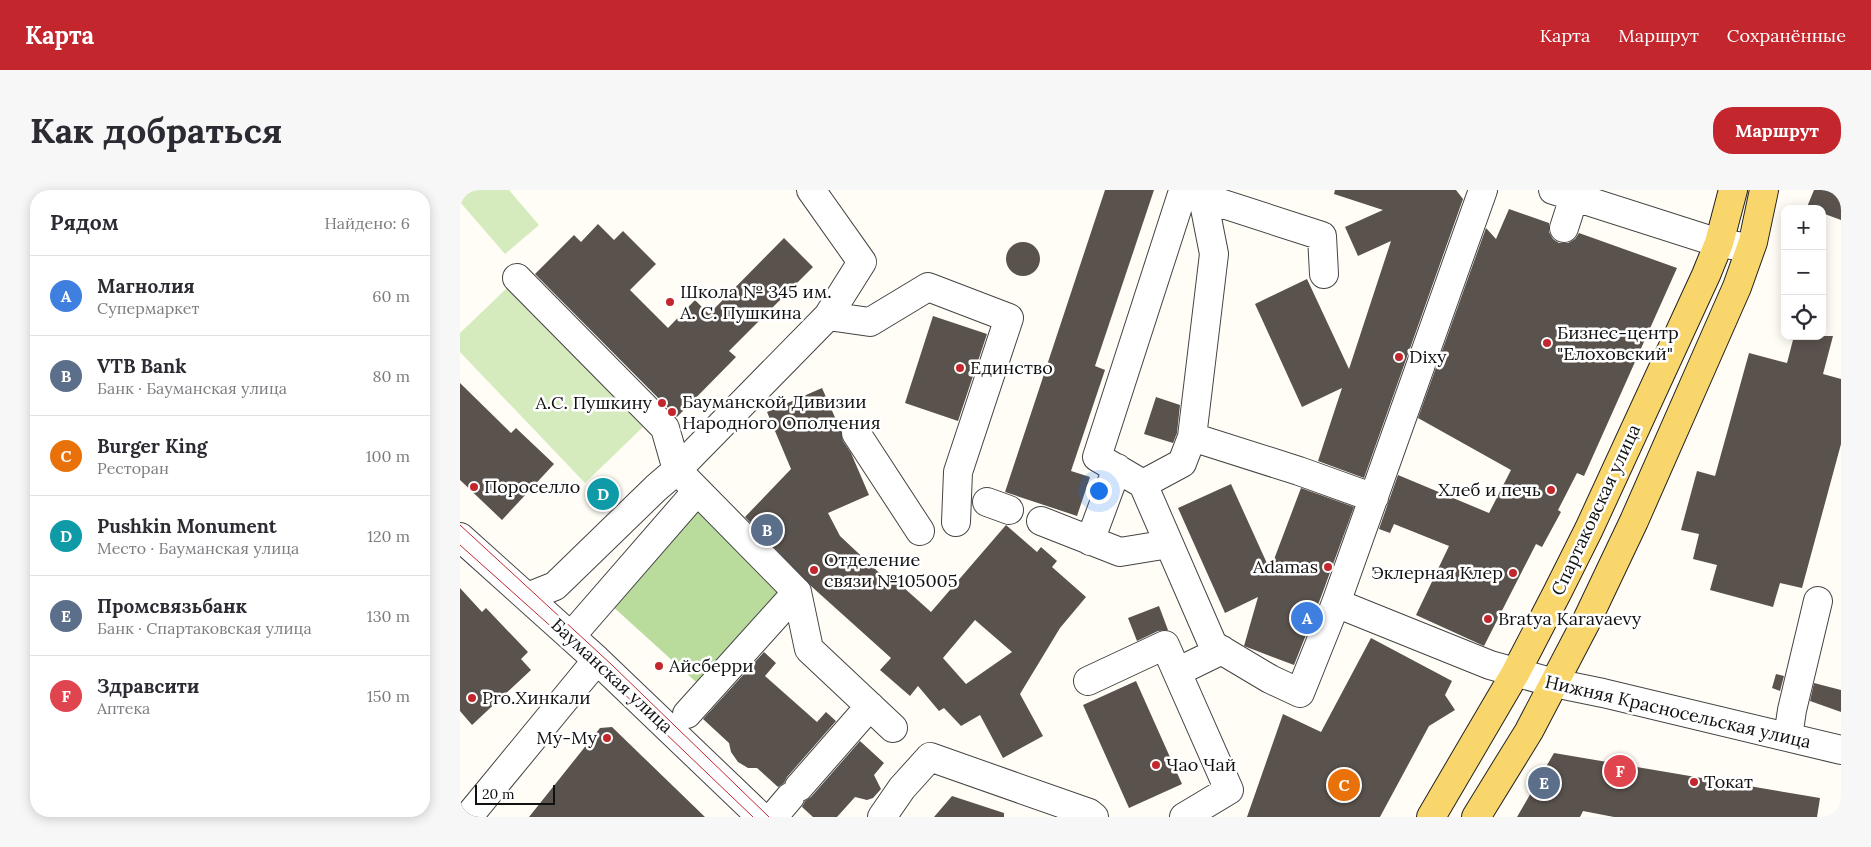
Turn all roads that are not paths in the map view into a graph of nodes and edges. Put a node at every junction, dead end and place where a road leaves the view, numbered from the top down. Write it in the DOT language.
graph roads {
  1 [pos="811,190"];
  2 [pos="1483,190"];
  3 [pos="1733,190"];
  4 [pos="1764,190"];
  5 [pos="1563,193"];
  6 [pos="1204,194"];
  7 [pos="1564,228"];
  8 [pos="1719,243"];
  9 [pos="1750,248"];
  10 [pos="1324,274"];
  11 [pos="517,278"];
  12 [pos="828,316"];
  13 [pos="856,433"];
  14 [pos="1192,437"];
  15 [pos="1117,468"];
  16 [pos="677,470"];
  17 [pos="1143,484"];
  18 [pos="697,491"];
  19 [pos="1374,498"];
  20 [pos="956,522"];
  21 [pos="1041,522"];
  22 [pos="920,531"];
  23 [pos="1090,541"];
  24 [pos="1169,544"];
  25 [pos="464,547"];
  26 [pos="797,592"];
  27 [pos="530,600"];
  28 [pos="1818,601"];
  29 [pos="1336,603"];
  30 [pos="571,636"];
  31 [pos="1222,650"];
  32 [pos="597,660"];
  33 [pos="1177,672"];
  34 [pos="1516,672"];
  35 [pos="1088,681"];
  36 [pos="1554,683"];
  37 [pos="870,706"];
  38 [pos="687,714"];
  39 [pos="893,728"];
  40 [pos="1788,738"];
  41 [pos="1841,750"];
  42 [pos="468,817"];
  43 [pos="763,817"];
  44 [pos="882,817"];
  45 [pos="1094,817"];
  46 [pos="1184,817"];
  47 [pos="1431,817"];
  48 [pos="1476,817"];
  1 -- 12 [label="street"];
  2 -- 19 [label="street"];
  3 -- 8 [label="main road, Спартаковская улица"];
  4 -- 9 [label="main road"];
  5 -- 7 [label="street"];
  5 -- 8 [label="street"];
  6 -- 10 [label="street"];
  6 -- 14 [label="street"];
  6 -- 15 [label="street"];
  8 -- 9 [label="street"];
  8 -- 34 [label="main road, Спартаковская улица"];
  9 -- 36 [label="main road"];
  11 -- 16 [label="street"];
  12 -- 16 [label="street"];
  12 -- 20 [label="street"];
  13 -- 22 [label="street"];
  14 -- 17 [label="street"];
  14 -- 19 [label="street"];
  15 -- 17 [label="street"];
  15 -- 23 [label="street"];
  16 -- 18 [label="street"];
  16 -- 27 [label="street"];
  17 -- 24 [label="street"];
  18 -- 26 [label="street"];
  18 -- 30 [label="street"];
  19 -- 29 [label="street"];
  21 -- 23 [label="street"];
  23 -- 24 [label="street"];
  24 -- 31 [label="street"];
  25 -- 27 [label="street, Бауманская улица"];
  26 -- 37 [label="street"];
  26 -- 38 [label="street"];
  27 -- 30 [label="street, Бауманская улица"];
  28 -- 40 [label="street"];
  29 -- 31 [label="street"];
  29 -- 34 [label="street, Нижняя Красносельская улица"];
  30 -- 32 [label="street, Бауманская улица"];
  31 -- 33 [label="street"];
  32 -- 42 [label="street"];
  32 -- 43 [label="street, Бауманская улица"];
  33 -- 35 [label="street"];
  33 -- 46 [label="street"];
  34 -- 36 [label="street, Нижняя Красносельская улица"];
  34 -- 47 [label="main road, Спартаковская улица"];
  36 -- 40 [label="street, Нижняя Красносельская улица"];
  36 -- 48 [label="main road"];
  37 -- 39 [label="street"];
  37 -- 43 [label="street"];
  40 -- 41 [label="street, Нижняя Красносельская улица"];
  44 -- 45 [label="street"];
}
